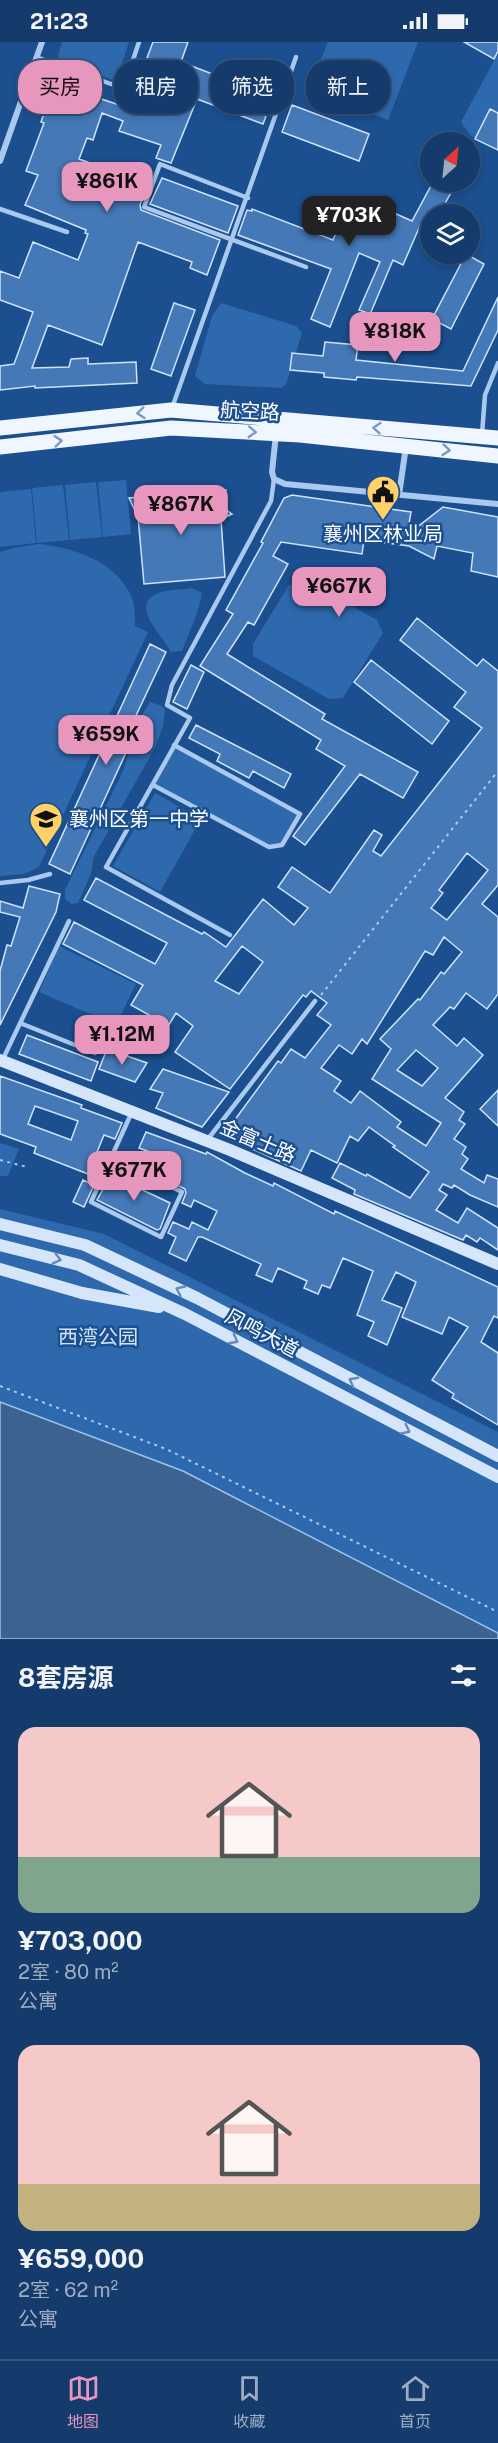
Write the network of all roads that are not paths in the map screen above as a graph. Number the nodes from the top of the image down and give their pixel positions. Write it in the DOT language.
graph roads {
  1 [pos="42,42"];
  2 [pos="139,42"];
  3 [pos="36,57"];
  4 [pos="296,57"];
  5 [pos="0,159"];
  6 [pos="248,198"];
  7 [pos="0,209"];
  8 [pos="67,232"];
  9 [pos="233,240"];
  10 [pos="306,267"];
  11 [pos="498,365"];
  12 [pos="171,410"];
  13 [pos="0,428"];
  14 [pos="276,433"];
  15 [pos="482,437"];
  16 [pos="498,438"];
  17 [pos="406,446"];
  18 [pos="0,447"];
  19 [pos="498,456"];
  20 [pos="274,479"];
  21 [pos="399,495"];
  22 [pos="498,504"];
  23 [pos="174,745"];
  24 [pos="153,785"];
  25 [pos="50,874"];
  26 [pos="0,883"];
  27 [pos="69,921"];
  28 [pos="230,935"];
  29 [pos="315,1002"];
  30 [pos="20,1023"];
  31 [pos="94,1053"];
  32 [pos="1,1060"];
  33 [pos="132,1112"];
  34 [pos="207,1141"];
  35 [pos="111,1158"];
  36 [pos="0,1224"];
  37 [pos="0,1245"];
  38 [pos="498,1264"];
  39 [pos="0,1269"];
  40 [pos="175,1309"];
  41 [pos="498,1456"];
  42 [pos="498,1477"];
  1 -- 3 [label="street"];
  2 -- 3 [label="lane"];
  3 -- 5 [label="street"];
  4 -- 6 [label="lane"];
  6 -- 9 [label="lane"];
  6 -- 9 [label="lane"];
  7 -- 8 [label="lane"];
  9 -- 10 [label="lane"];
  9 -- 12 [label="lane"];
  11 -- 15 [label="lane"];
  12 -- 13 [label="main road, 航空路, one-way"];
  15 -- 12 [label="main road, 航空路, one-way"];
  14 -- 17 [label="main road, 航空路"];
  18 -- 14 [label="main road, 航空路, one-way"];
  14 -- 20 [label="street"];
  15 -- 16 [label="main road, 航空路"];
  17 -- 19 [label="main road, 航空路, one-way"];
  17 -- 21 [label="street"];
  20 -- 21 [label="street"];
  20 -- 23 [label="lane"];
  21 -- 22 [label="street"];
  23 -- 24 [label="lane"];
  23 -- 24 [label="lane"];
  24 -- 28 [label="lane"];
  25 -- 26 [label="lane"];
  27 -- 30 [label="lane"];
  29 -- 34 [label="lane"];
  30 -- 31 [label="lane"];
  30 -- 32 [label="lane"];
  32 -- 33 [label="main road, 金富士路"];
  33 -- 34 [label="main road, 金富士路"];
  33 -- 35 [label="lane"];
  34 -- 38 [label="main road, 金富士路"];
  35 -- 35 [label="lane"];
  41 -- 36 [label="main road, 凤鸣大道, one-way"];
  37 -- 40 [label="main road, 凤鸣大道, one-way"];
  39 -- 40 [label="main road"];
  40 -- 42 [label="main road, 凤鸣大道, one-way"];
}
